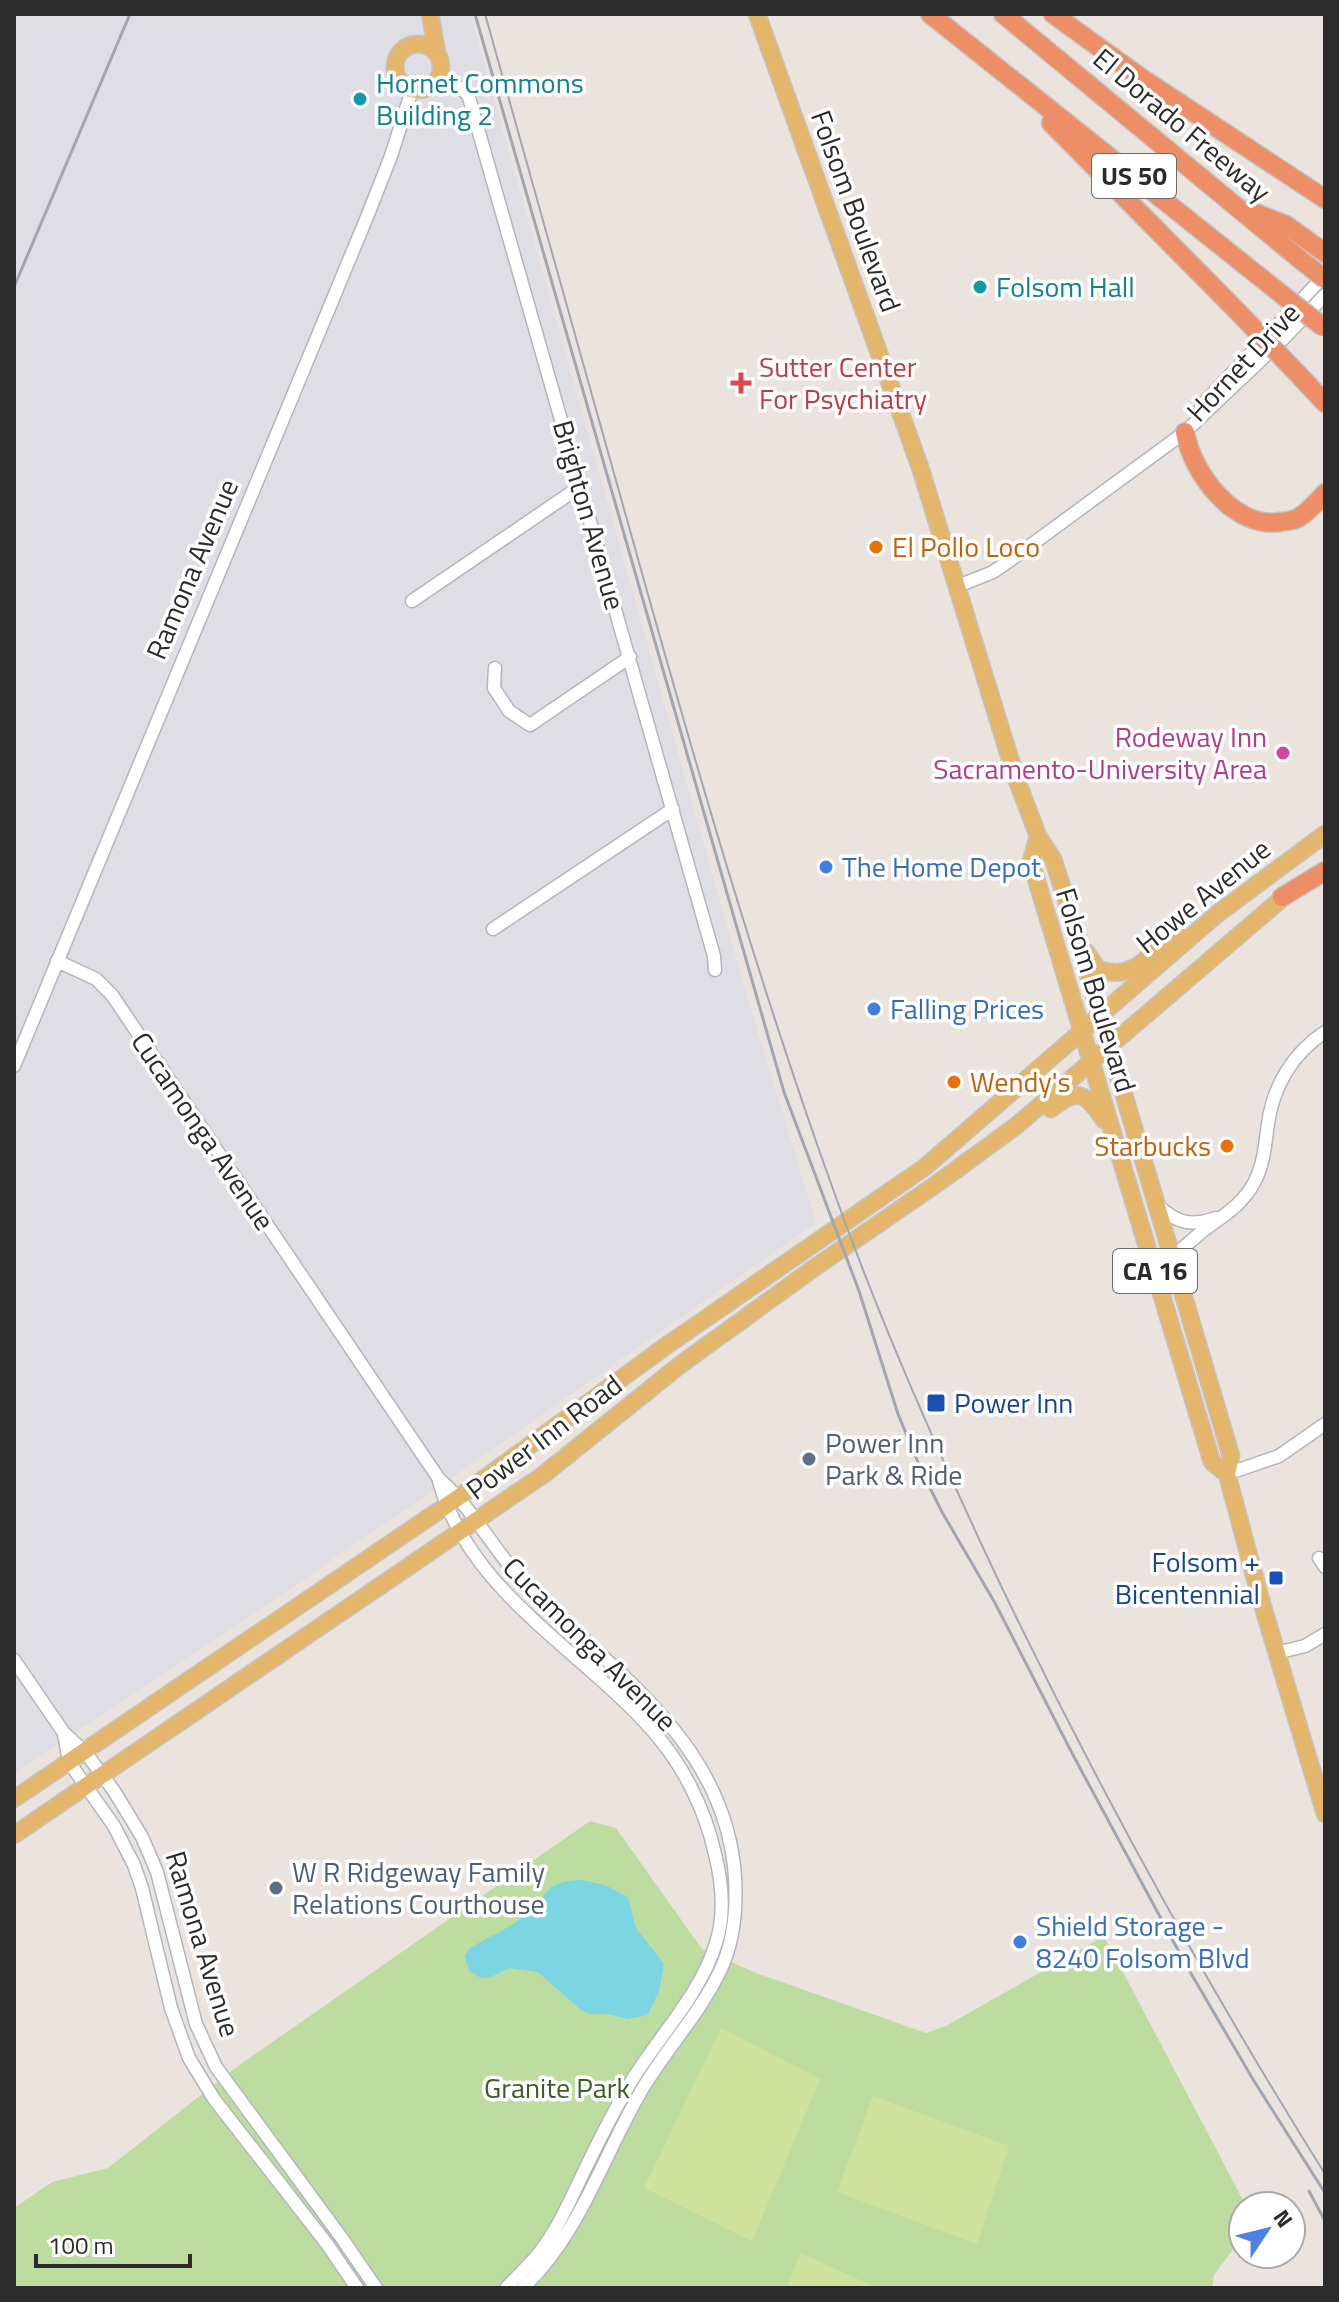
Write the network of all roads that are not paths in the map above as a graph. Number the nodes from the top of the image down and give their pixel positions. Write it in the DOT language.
graph roads {
  1 [pos="421,14"];
  2 [pos="430,14"];
  3 [pos="757,14"];
  4 [pos="930,14"];
  5 [pos="1003,14"];
  6 [pos="1053,14"];
  7 [pos="412,45"];
  8 [pos="437,53"];
  9 [pos="992,64"];
  10 [pos="441,75"];
  11 [pos="412,90"];
  12 [pos="1300,183"];
  13 [pos="1325,188"];
  14 [pos="1325,199"];
  15 [pos="1234,205"];
  16 [pos="1321,250"];
  17 [pos="1325,277"];
  18 [pos="1325,295"];
  19 [pos="1324,328"];
  20 [pos="1304,380"];
  21 [pos="1325,403"];
  22 [pos="1325,411"];
  23 [pos="1185,432"];
  24 [pos="1160,449"];
  25 [pos="581,486"];
  26 [pos="1325,493"];
  27 [pos="958,586"];
  28 [pos="412,601"];
  29 [pos="630,657"];
  30 [pos="495,668"];
  31 [pos="673,809"];
  32 [pos="1325,834"];
  33 [pos="1038,836"];
  34 [pos="1325,868"];
  35 [pos="1282,897"];
  36 [pos="493,929"];
  37 [pos="1077,938"];
  38 [pos="1189,939"];
  39 [pos="57,961"];
  40 [pos="715,970"];
  41 [pos="1101,1016"];
  42 [pos="1325,1032"];
  43 [pos="1081,1033"];
  44 [pos="1109,1045"];
  45 [pos="1091,1062"];
  46 [pos="14,1066"];
  47 [pos="1016,1126"];
  48 [pos="1112,1132"];
  49 [pos="1156,1203"];
  50 [pos="1227,1214"];
  51 [pos="1171,1258"];
  52 [pos="1325,1424"];
  53 [pos="1227,1474"];
  54 [pos="453,1501"];
  55 [pos="476,1521"];
  56 [pos="462,1531"];
  57 [pos="1325,1634"];
  58 [pos="1276,1653"];
  59 [pos="14,1660"];
  60 [pos="64,1733"];
  61 [pos="85,1752"];
  62 [pos="69,1762"];
  63 [pos="103,1776"];
  64 [pos="87,1787"];
  65 [pos="14,1799"];
  66 [pos="1325,1814"];
  67 [pos="14,1835"];
  68 [pos="357,2288"];
  69 [pos="376,2288"];
  70 [pos="506,2288"];
  71 [pos="523,2288"];
  1 -- 7 [label="main road"];
  2 -- 8 [label="main road"];
  3 -- 27 [label="main road, Folsom Boulevard"];
  4 -- 9 [label="highway, US 50"];
  5 -- 15 [label="highway, El Dorado Freeway / US 50"];
  6 -- 12 [label="highway"];
  7 -- 8 [label="main road"];
  7 -- 11 [label="main road"];
  8 -- 10 [label="main road"];
  9 -- 19 [label="highway, US 50, bridge"];
  9 -- 20 [label="highway, bridge"];
  10 -- 11 [label="main road"];
  10 -- 25 [label="street, Brighton Avenue"];
  11 -- 39 [label="street, Ramona Avenue"];
  12 -- 13 [label="highway"];
  12 -- 14 [label="highway"];
  15 -- 16 [label="highway"];
  15 -- 17 [label="highway, El Dorado Freeway / US 50, bridge"];
  17 -- 24 [label="street, Hornet Drive"];
  18 -- 23 [label="street, Hornet Drive"];
  20 -- 21 [label="highway"];
  20 -- 22 [label="highway"];
  23 -- 24 [label="street, Hornet Drive"];
  23 -- 26 [label="highway"];
  24 -- 27 [label="street, Hornet Drive"];
  25 -- 28 [label="street"];
  25 -- 29 [label="street, Brighton Avenue"];
  27 -- 33 [label="main road, Folsom Boulevard"];
  29 -- 30 [label="street"];
  29 -- 31 [label="street, Brighton Avenue"];
  31 -- 36 [label="street"];
  31 -- 40 [label="street, Brighton Avenue"];
  32 -- 38 [label="main road, Howe Avenue"];
  33 -- 37 [label="main road, Folsom Boulevard"];
  33 -- 43 [label="main road, Folsom Boulevard"];
  34 -- 35 [label="highway"];
  35 -- 44 [label="main road, Howe Avenue"];
  37 -- 38 [label="main road"];
  37 -- 41 [label="main road, Folsom Boulevard"];
  38 -- 41 [label="main road, Howe Avenue"];
  39 -- 46 [label="street, Ramona Avenue"];
  39 -- 54 [label="street, Cucamonga Avenue"];
  41 -- 43 [label="main road, Howe Avenue"];
  41 -- 44 [label="main road, Folsom Boulevard"];
  42 -- 50 [label="street"];
  43 -- 45 [label="main road, Folsom Boulevard / CA 16"];
  43 -- 54 [label="main road, Power Inn Road"];
  44 -- 45 [label="main road, Howe Avenue"];
  44 -- 49 [label="main road, Folsom Boulevard / CA 16"];
  45 -- 47 [label="main road, Power Inn Road"];
  45 -- 48 [label="main road, Folsom Boulevard / CA 16"];
  47 -- 48 [label="main road"];
  47 -- 55 [label="main road, Power Inn Road"];
  48 -- 53 [label="main road, Folsom Boulevard / CA 16"];
  49 -- 50 [label="street"];
  49 -- 51 [label="main road, Folsom Boulevard / CA 16"];
  50 -- 51 [label="street"];
  51 -- 53 [label="main road, Folsom Boulevard / CA 16"];
  52 -- 53 [label="street"];
  53 -- 58 [label="main road, Folsom Boulevard / CA 16"];
  54 -- 55 [label="street, Cucamonga Avenue"];
  54 -- 56 [label="street, Cucamonga Avenue"];
  54 -- 61 [label="main road, Power Inn Road"];
  55 -- 56 [label="main road, Power Inn Road"];
  55 -- 71 [label="street, Cucamonga Avenue"];
  56 -- 63 [label="main road, Power Inn Road"];
  56 -- 70 [label="street, Cucamonga Avenue"];
  57 -- 58 [label="street"];
  58 -- 66 [label="main road, Folsom Boulevard / CA 16"];
  59 -- 60 [label="street, Ramona Avenue"];
  60 -- 61 [label="street, Ramona Avenue"];
  60 -- 62 [label="street, Ramona Avenue"];
  61 -- 62 [label="main road, Power Inn Road"];
  61 -- 63 [label="street, Ramona Avenue"];
  62 -- 64 [label="street, Ramona Avenue"];
  62 -- 65 [label="main road, Power Inn Road"];
  63 -- 64 [label="main road, Power Inn Road"];
  63 -- 69 [label="street, Ramona Avenue"];
  64 -- 67 [label="main road, Power Inn Road"];
  64 -- 68 [label="street, Ramona Avenue"];
}
